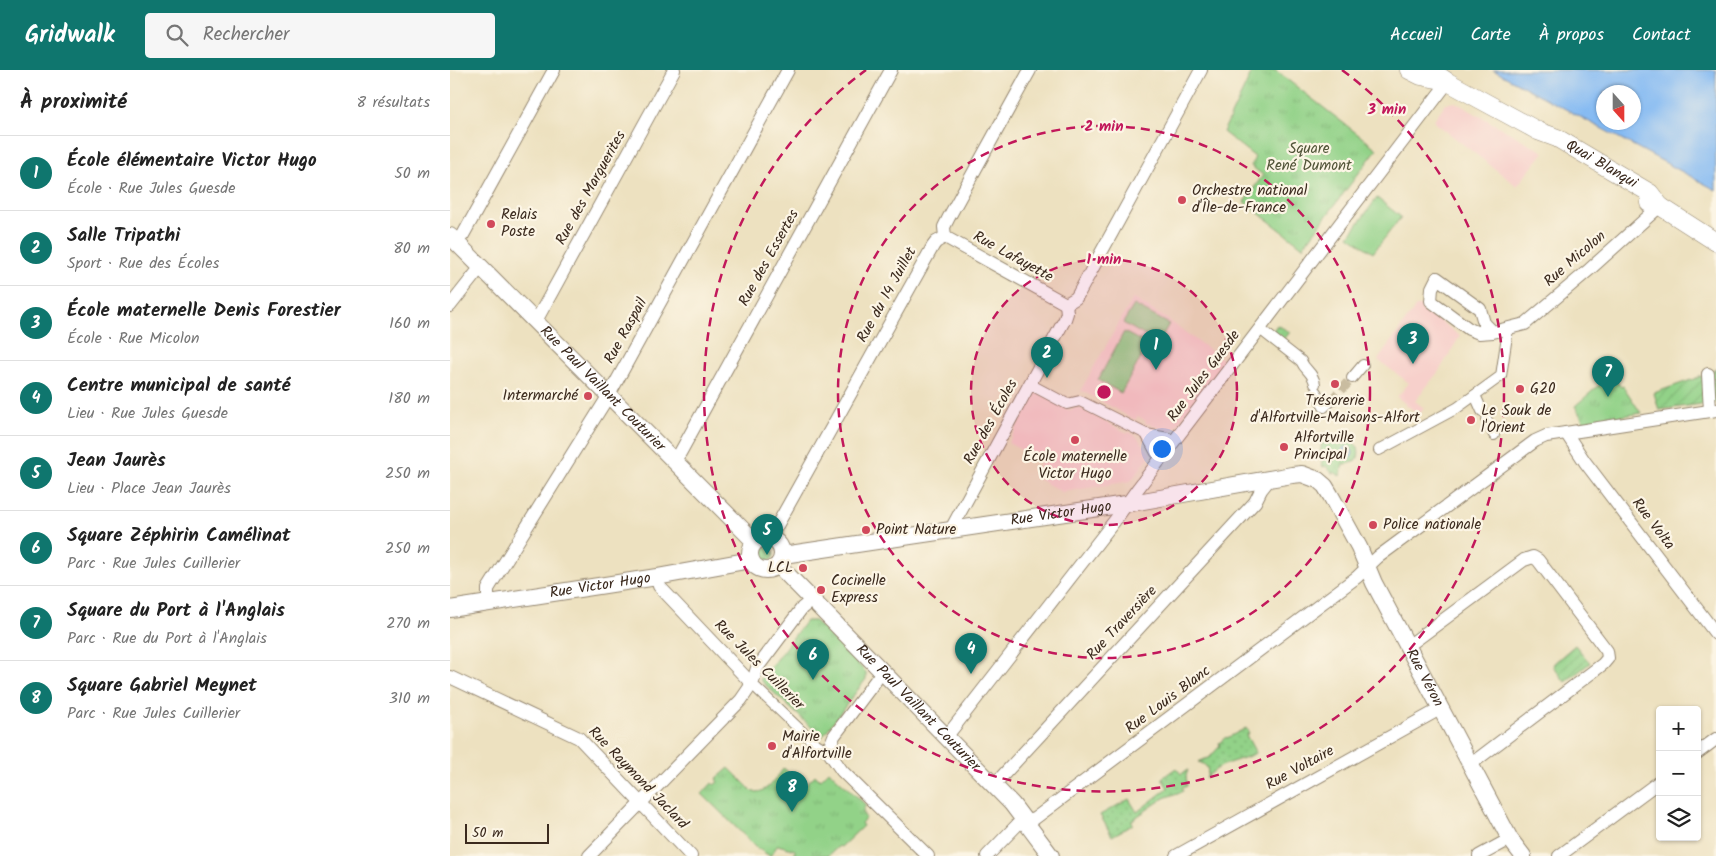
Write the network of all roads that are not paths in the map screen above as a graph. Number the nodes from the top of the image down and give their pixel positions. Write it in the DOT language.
graph roads {
  1 [pos="554,70"];
  2 [pos="674,70"];
  3 [pos="788,70"];
  4 [pos="892,70"];
  5 [pos="1030,70"];
  6 [pos="1201,70"];
  7 [pos="1409,70"];
  8 [pos="1430,70"];
  9 [pos="1448,82"];
  10 [pos="1660,206"];
  11 [pos="1691,225"];
  12 [pos="1716,234"];
  13 [pos="945,237"];
  14 [pos="453,239"];
  15 [pos="1716,242"];
  16 [pos="480,268"];
  17 [pos="1066,304"];
  18 [pos="450,306"];
  19 [pos="536,321"];
  20 [pos="1260,329"];
  21 [pos="1508,329"];
  22 [pos="1494,332"];
  23 [pos="1363,365"];
  24 [pos="1708,374"];
  25 [pos="1352,378"];
  26 [pos="1035,387"];
  27 [pos="609,395"];
  28 [pos="1475,395"];
  29 [pos="1331,401"];
  30 [pos="1713,411"];
  31 [pos="1146,434"];
  32 [pos="1566,434"];
  33 [pos="1494,435"];
  34 [pos="1168,438"];
  35 [pos="1379,450"];
  36 [pos="1156,454"];
  37 [pos="674,460"];
  38 [pos="1268,480"];
  39 [pos="1331,496"];
  40 [pos="1126,504"];
  41 [pos="951,529"];
  42 [pos="762,540"];
  43 [pos="751,560"];
  44 [pos="780,560"];
  45 [pos="1368,567"];
  46 [pos="657,577"];
  47 [pos="812,600"];
  48 [pos="488,603"];
  49 [pos="450,609"];
  50 [pos="1716,634"];
  51 [pos="1408,646"];
  52 [pos="882,672"];
  53 [pos="450,677"];
  54 [pos="752,684"];
  55 [pos="1440,709"];
  56 [pos="947,736"];
  57 [pos="1716,739"];
  58 [pos="828,751"];
  59 [pos="1700,751"];
  60 [pos="1471,764"];
  61 [pos="1656,784"];
  62 [pos="994,785"];
  63 [pos="640,803"];
  64 [pos="1026,822"];
  65 [pos="1510,839"];
  66 [pos="589,856"];
  67 [pos="690,856"];
  68 [pos="928,856"];
  69 [pos="987,856"];
  70 [pos="1051,856"];
  71 [pos="1176,856"];
  72 [pos="1479,856"];
  73 [pos="1523,856"];
  74 [pos="1559,856"];
  1 -- 14 [label="street"];
  2 -- 19 [label="street, Rue des Marguerites"];
  3 -- 27 [label="street, Rue Raspail"];
  4 -- 37 [label="street, Rue des Essertes"];
  5 -- 13 [label="street, Rue du 14 Juillet"];
  6 -- 17 [label="street, Rue des Écoles"];
  7 -- 9 [label="main road, Quai Blanqui"];
  8 -- 9 [label="main road, Quai Blanqui"];
  9 -- 10 [label="main road, Quai Blanqui"];
  9 -- 20 [label="street, Rue Jules Guesde"];
  10 -- 11 [label="main road, Quai Blanqui"];
  10 -- 21 [label="street, Rue Micolon"];
  11 -- 12 [label="main road, Quai Blanqui"];
  11 -- 15 [label="main road, Quai Blanqui"];
  13 -- 17 [label="street, Rue Lafayette"];
  13 -- 42 [label="street, Rue du 14 Juillet"];
  14 -- 16 [label="street, Rue Paul Vaillant Couturier"];
  16 -- 18 [label="street"];
  16 -- 19 [label="street, Rue Paul Vaillant Couturier"];
  17 -- 41 [label="street, Rue des Écoles"];
  19 -- 27 [label="street, Rue Paul Vaillant Couturier"];
  20 -- 29 [label="street"];
  20 -- 40 [label="street, Rue Jules Guesde"];
  21 -- 22 [label="street, Rue Micolon"];
  21 -- 28 [label="street"];
  22 -- 22 [label="street, Rue Micolon"];
  23 -- 25 [label="street"];
  24 -- 30 [label="street"];
  26 -- 31 [label="street"];
  27 -- 37 [label="street, Rue Paul Vaillant Couturier"];
  27 -- 48 [label="street, Rue Raspail"];
  28 -- 33 [label="street"];
  28 -- 35 [label="street"];
  30 -- 32 [label="street, Rue Louis Blanc"];
  31 -- 34 [label="street"];
  31 -- 36 [label="street"];
  32 -- 45 [label="street, Rue Louis Blanc"];
  32 -- 50 [label="street, Rue Volta"];
  37 -- 42 [label="street, Rue Paul Vaillant Couturier"];
  38 -- 39 [label="street, Rue Victor Hugo"];
  38 -- 40 [label="street, Rue Victor Hugo"];
  38 -- 62 [label="street, Rue Traversière"];
  39 -- 45 [label="street, Rue Véron"];
  40 -- 41 [label="street, Rue Victor Hugo"];
  40 -- 56 [label="street, Rue Jules Guesde"];
  41 -- 44 [label="street, Rue Victor Hugo"];
  42 -- 43 [label="street"];
  42 -- 44 [label="street"];
  43 -- 44 [label="street"];
  43 -- 46 [label="street, Rue Victor Hugo"];
  44 -- 47 [label="street, Rue Paul Vaillant Couturier"];
  45 -- 51 [label="street, Rue Véron"];
  45 -- 64 [label="street, Rue Louis Blanc"];
  46 -- 48 [label="street, Rue Victor Hugo"];
  46 -- 54 [label="street, Rue Jules Cuillerier"];
  47 -- 52 [label="street, Rue Paul Vaillant Couturier"];
  47 -- 54 [label="street"];
  48 -- 49 [label="street, Rue Victor Hugo"];
  51 -- 55 [label="street, Rue Véron"];
  51 -- 60 [label="street"];
  52 -- 56 [label="street, Rue Paul Vaillant Couturier"];
  52 -- 58 [label="street"];
  53 -- 63 [label="street, Rue Raymond Jaclard"];
  54 -- 58 [label="street, Rue Jules Cuillerier"];
  54 -- 63 [label="street"];
  55 -- 60 [label="street, Rue Véron"];
  55 -- 71 [label="street, Rue Voltaire"];
  56 -- 62 [label="street, Rue Paul Vaillant Couturier"];
  57 -- 59 [label="street"];
  58 -- 68 [label="street, Rue Jules Cuillerier"];
  60 -- 65 [label="street, Rue Véron"];
  61 -- 74 [label="street"];
  62 -- 64 [label="street, Rue Paul Vaillant Couturier"];
  63 -- 66 [label="street"];
  63 -- 67 [label="street, Rue Raymond Jaclard"];
  64 -- 69 [label="street, Rue Louis Blanc"];
  64 -- 70 [label="street, Rue Paul Vaillant Couturier"];
  65 -- 72 [label="street"];
  65 -- 73 [label="street, Rue Véron"];
}
